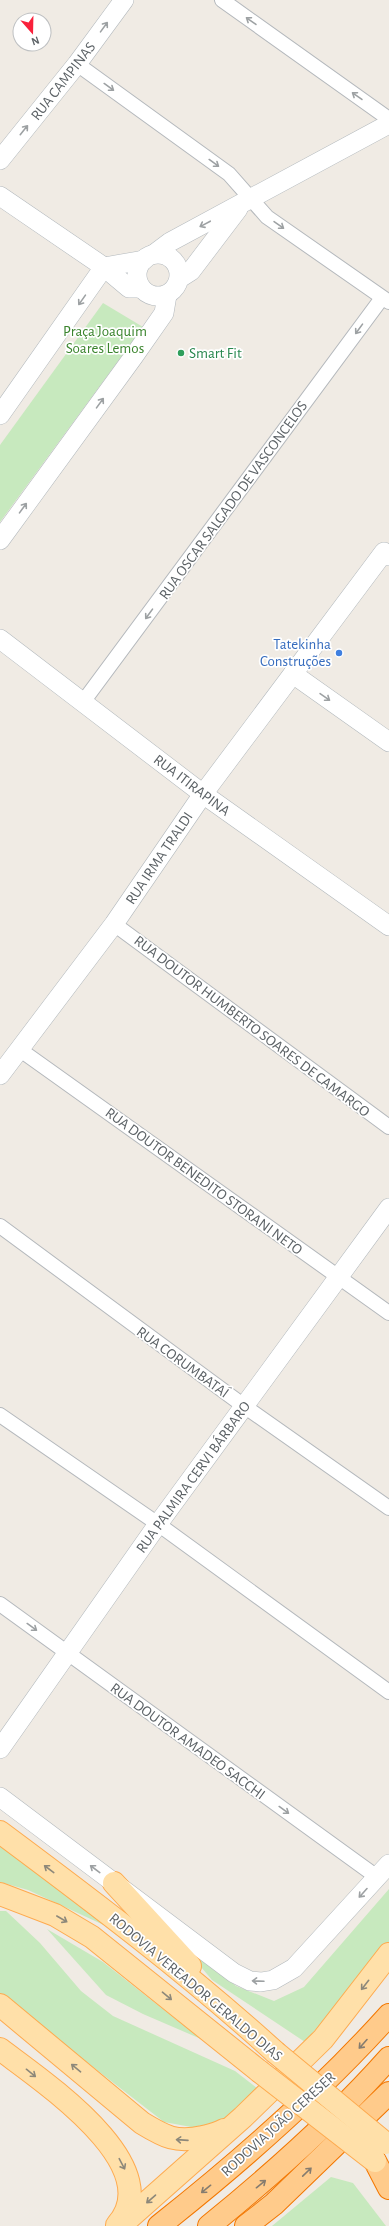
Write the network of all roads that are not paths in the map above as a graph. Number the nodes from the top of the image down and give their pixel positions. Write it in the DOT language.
graph roads {
  1 [pos="124,0"];
  2 [pos="222,0"];
  3 [pos="77,64"];
  4 [pos="389,119"];
  5 [pos="389,124"];
  6 [pos="0,160"];
  7 [pos="0,196"];
  8 [pos="245,202"];
  9 [pos="149,257"];
  10 [pos="104,267"];
  11 [pos="180,278"];
  12 [pos="141,288"];
  13 [pos="167,295"];
  14 [pos="385,300"];
  15 [pos="0,415"];
  16 [pos="0,540"];
  17 [pos="387,551"];
  18 [pos="0,639"];
  19 [pos="293,674"];
  20 [pos="84,702"];
  21 [pos="389,742"];
  22 [pos="203,794"];
  23 [pos="114,924"];
  24 [pos="389,926"];
  25 [pos="19,1049"];
  26 [pos="0,1075"];
  27 [pos="389,1128"];
  28 [pos="389,1208"];
  29 [pos="0,1226"];
  30 [pos="339,1278"];
  31 [pos="389,1313"];
  32 [pos="244,1406"];
  33 [pos="0,1415"];
  34 [pos="389,1508"];
  35 [pos="158,1524"];
  36 [pos="0,1604"];
  37 [pos="67,1652"];
  38 [pos="389,1692"];
  39 [pos="0,1749"];
  40 [pos="0,1797"];
  41 [pos="0,1832"];
  42 [pos="383,1871"];
  43 [pos="114,1883"];
  44 [pos="0,1894"];
  45 [pos="389,1954"];
  46 [pos="0,2005"];
  47 [pos="232,2013"];
  48 [pos="389,2015"];
  49 [pos="0,2049"];
  50 [pos="389,2058"];
  51 [pos="389,2093"];
  52 [pos="243,2117"];
  53 [pos="384,2155"];
  54 [pos="389,2188"];
  55 [pos="274,2204"];
  56 [pos="116,2226"];
  57 [pos="120,2226"];
  58 [pos="159,2226"];
  59 [pos="209,2226"];
  60 [pos="246,2226"];
  61 [pos="254,2226"];
  3 -- 1 [label="street, RUA CAMPINAS, one-way"];
  4 -- 2 [label="street, one-way"];
  6 -- 3 [label="street, RUA CAMPINAS, one-way"];
  3 -- 8 [label="street, one-way"];
  5 -- 8 [label="street"];
  7 -- 10 [label="street"];
  8 -- 9 [label="street, one-way"];
  8 -- 11 [label="street"];
  8 -- 14 [label="street, one-way"];
  9 -- 10 [label="street"];
  9 -- 11 [label="street"];
  9 -- 12 [label="street"];
  10 -- 12 [label="street"];
  10 -- 15 [label="street, one-way"];
  11 -- 13 [label="street"];
  12 -- 13 [label="street"];
  16 -- 13 [label="street, one-way"];
  14 -- 20 [label="street, RUA OSCAR SALGADO DE VASCONCELOS, one-way"];
  17 -- 19 [label="street, RUA IRMA TRALDI"];
  18 -- 20 [label="street, RUA ITIRAPINA"];
  19 -- 21 [label="street, one-way"];
  19 -- 22 [label="street, RUA IRMA TRALDI"];
  20 -- 22 [label="street, RUA ITIRAPINA"];
  22 -- 23 [label="street, RUA IRMA TRALDI"];
  22 -- 24 [label="street, RUA ITIRAPINA"];
  23 -- 25 [label="street, RUA IRMA TRALDI"];
  23 -- 27 [label="street, RUA DOUTOR HUMBERTO SOARES DE CAMARGO"];
  25 -- 26 [label="street, RUA IRMA TRALDI"];
  25 -- 30 [label="street, RUA DOUTOR BENEDITO STORANI NETO"];
  28 -- 30 [label="street, RUA PALMIRA CERVI BÁRBARO"];
  29 -- 32 [label="street, RUA CORUMBATAÍ"];
  30 -- 31 [label="street, RUA DOUTOR BENEDITO STORANI NETO"];
  30 -- 32 [label="street, RUA PALMIRA CERVI BÁRBARO"];
  32 -- 34 [label="street, RUA CORUMBATAÍ"];
  32 -- 35 [label="street, RUA PALMIRA CERVI BÁRBARO"];
  33 -- 35 [label="street"];
  35 -- 37 [label="street, RUA PALMIRA CERVI BÁRBARO"];
  35 -- 38 [label="street"];
  36 -- 37 [label="street, RUA DOUTOR AMADEO SACCHI, one-way"];
  37 -- 39 [label="street, RUA PALMIRA CERVI BÁRBARO"];
  37 -- 42 [label="street, RUA DOUTOR AMADEO SACCHI, one-way"];
  43 -- 40 [label="street, one-way"];
  47 -- 41 [label="main road, RODOVIA VEREADOR GERALDO DIAS, one-way"];
  42 -- 43 [label="street, one-way"];
  43 -- 47 [label="main road"];
  44 -- 53 [label="main road, RODOVIA VEREADOR GERALDO DIAS, one-way, bridge"];
  45 -- 52 [label="main road, one-way"];
  52 -- 46 [label="main road, one-way"];
  47 -- 53 [label="main road, RODOVIA VEREADOR GERALDO DIAS, bridge"];
  48 -- 58 [label="highway, RODOVIA JOÃO CERESER, one-way"];
  49 -- 56 [label="main road, one-way"];
  59 -- 50 [label="highway, RODOVIA JOÃO CERESER, one-way"];
  55 -- 51 [label="highway, one-way"];
  52 -- 57 [label="main road, one-way"];
  53 -- 54 [label="highway"];
  55 -- 60 [label="highway"];
  55 -- 61 [label="highway"];
}
